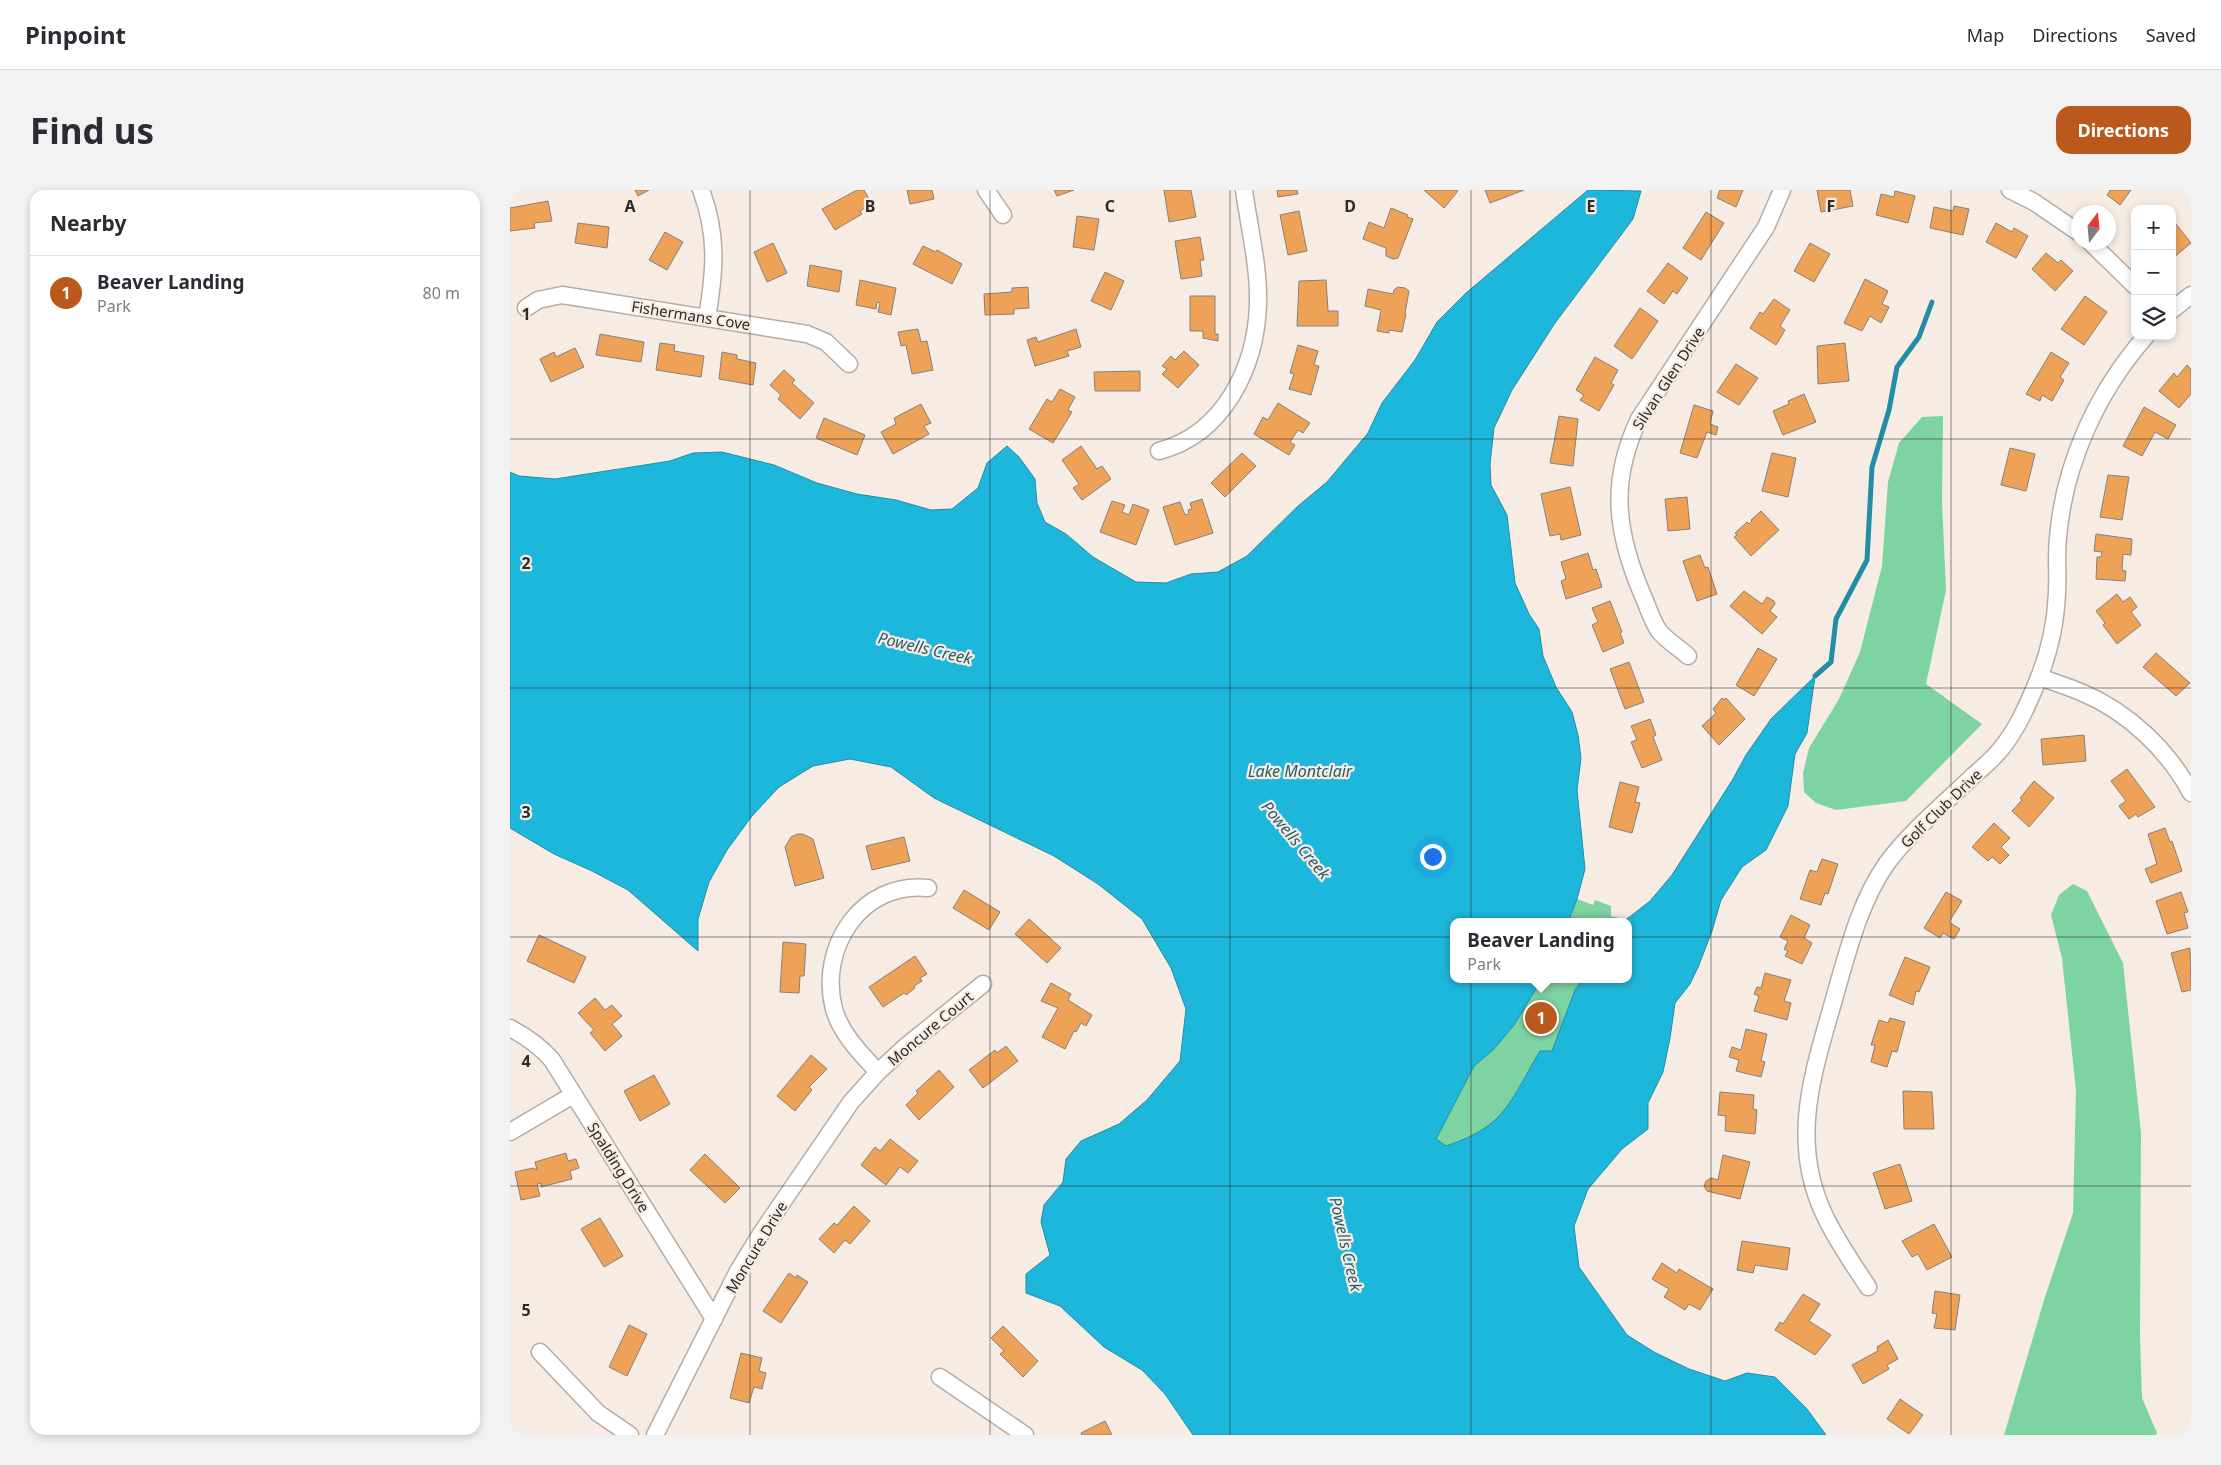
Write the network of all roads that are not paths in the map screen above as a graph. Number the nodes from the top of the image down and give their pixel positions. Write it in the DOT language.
graph roads {
  1 [pos="701,190"];
  2 [pos="986,190"];
  3 [pos="1244,190"];
  4 [pos="1782,190"];
  5 [pos="2010,190"];
  6 [pos="1002,215"];
  7 [pos="2071,227"];
  8 [pos="2098,250"];
  9 [pos="2131,282"];
  10 [pos="2191,295"];
  11 [pos="2176,307"];
  12 [pos="526,308"];
  13 [pos="707,317"];
  14 [pos="2143,340"];
  15 [pos="849,364"];
  16 [pos="1159,451"];
  17 [pos="1688,656"];
  18 [pos="2040,677"];
  19 [pos="2191,793"];
  20 [pos="928,888"];
  21 [pos="983,984"];
  22 [pos="510,1028"];
  23 [pos="878,1072"];
  24 [pos="574,1095"];
  25 [pos="510,1132"];
  26 [pos="1868,1287"];
  27 [pos="714,1319"];
  28 [pos="540,1352"];
  29 [pos="940,1377"];
  30 [pos="630,1435"];
  31 [pos="655,1435"];
  32 [pos="1026,1435"];
  1 -- 13 [label="street"];
  2 -- 6 [label="street"];
  3 -- 16 [label="street"];
  4 -- 17 [label="street, Silvan Glen Drive"];
  5 -- 7 [label="street"];
  8 -- 9 [label="street"];
  10 -- 11 [label="street"];
  12 -- 13 [label="street, Fishermans Cove"];
  13 -- 15 [label="street, Fishermans Cove"];
  14 -- 18 [label="street, Golf Club Drive"];
  18 -- 19 [label="street"];
  18 -- 26 [label="street, Golf Club Drive"];
  20 -- 23 [label="street"];
  21 -- 23 [label="street, Moncure Court"];
  22 -- 24 [label="street, Spalding Drive"];
  23 -- 27 [label="street, Moncure Drive"];
  24 -- 25 [label="street"];
  24 -- 27 [label="street, Spalding Drive"];
  27 -- 31 [label="street, Moncure Drive"];
  28 -- 30 [label="street"];
  29 -- 32 [label="street"];
}
